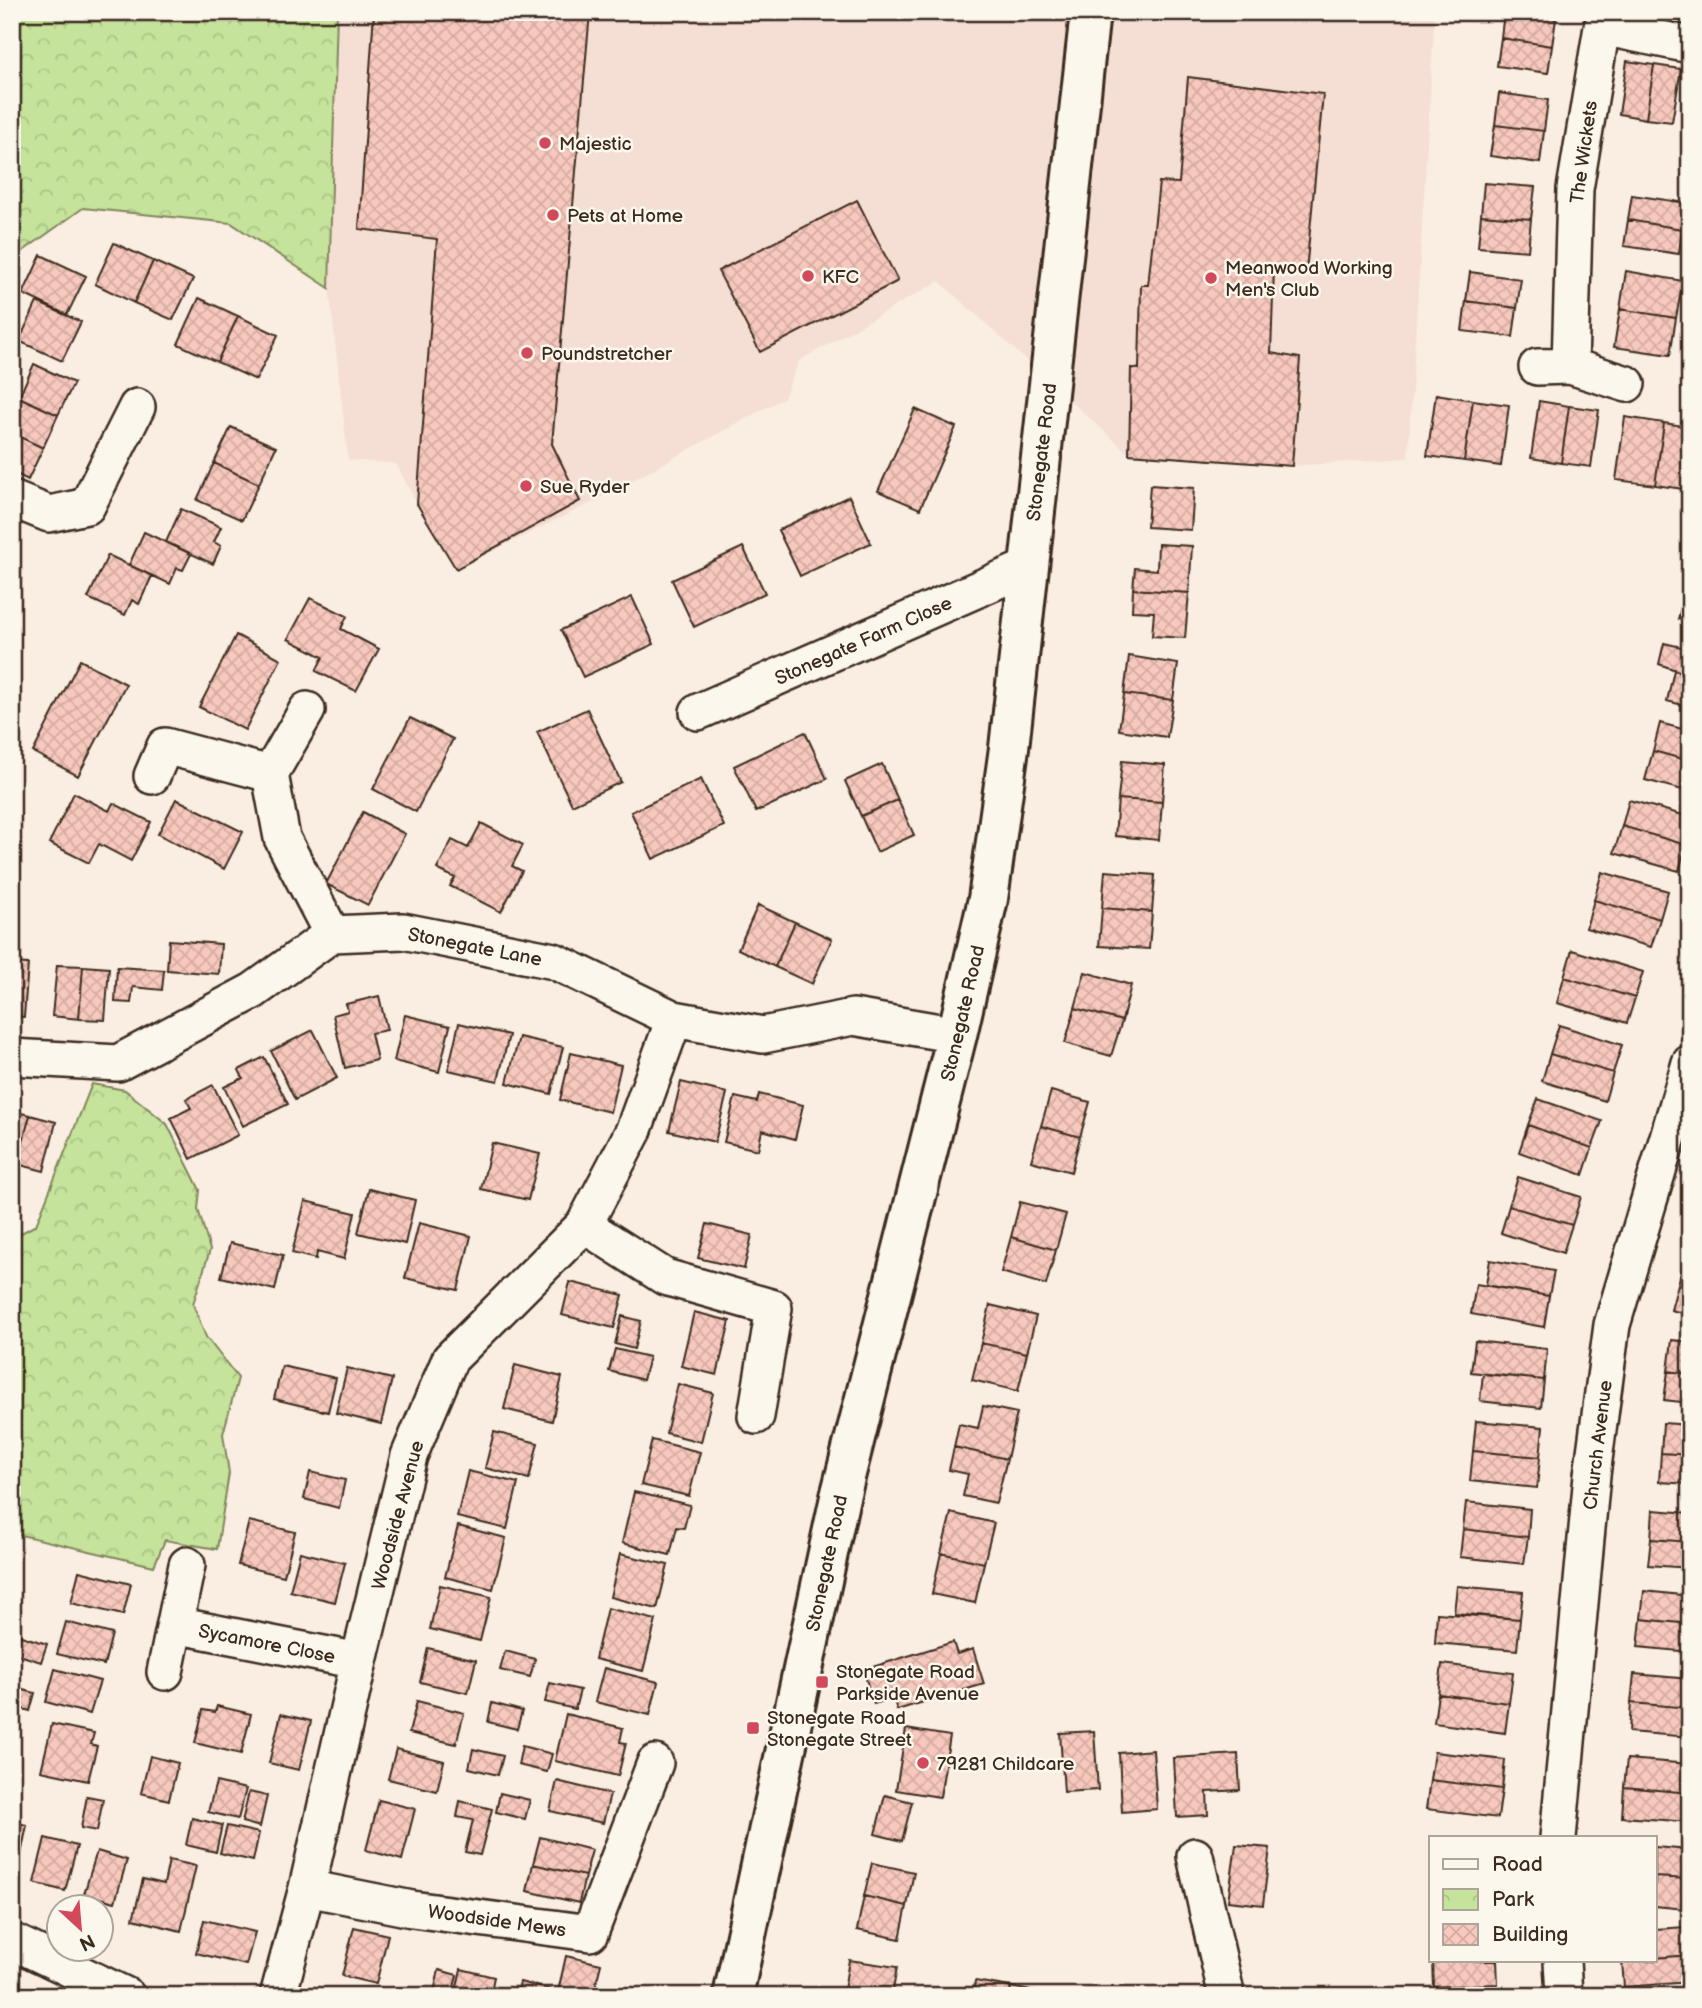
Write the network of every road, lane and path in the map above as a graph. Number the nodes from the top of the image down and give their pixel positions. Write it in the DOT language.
graph roads {
  1 [pos="1090,12"];
  2 [pos="1690,45"];
  3 [pos="1628,384"];
  4 [pos="137,407"];
  5 [pos="12,499"];
  6 [pos="1028,567"];
  7 [pos="306,710"];
  8 [pos="698,712"];
  9 [pos="270,774"];
  10 [pos="152,776"];
  11 [pos="332,934"];
  12 [pos="674,1019"];
  13 [pos="957,1035"];
  14 [pos="12,1057"];
  15 [pos="1690,1063"];
  16 [pos="584,1224"];
  17 [pos="756,1416"];
  18 [pos="187,1565"];
  19 [pos="175,1625"];
  20 [pos="359,1661"];
  21 [pos="165,1672"];
  22 [pos="655,1763"];
  23 [pos="1558,1836"];
  24 [pos="1195,1856"];
  25 [pos="307,1888"];
  26 [pos="12,1941"];
  27 [pos="1562,1962"];
  28 [pos="127,1996"];
  29 [pos="278,1996"];
  30 [pos="733,1996"];
  31 [pos="1224,1996"];
  32 [pos="1564,1996"];
  1 -- 6 [label="main road, Stonegate Road"];
  2 -- 3 [label="street, The Wickets"];
  4 -- 5 [label="street"];
  6 -- 8 [label="street, Stonegate Farm Close"];
  6 -- 13 [label="main road, Stonegate Road"];
  7 -- 9 [label="street"];
  9 -- 10 [label="street"];
  9 -- 11 [label="street"];
  11 -- 12 [label="street, Stonegate Lane"];
  11 -- 14 [label="street"];
  12 -- 13 [label="street, Stonegate Lane"];
  12 -- 16 [label="street, Woodside Avenue"];
  13 -- 30 [label="main road, Stonegate Road"];
  15 -- 23 [label="street, Church Avenue"];
  16 -- 17 [label="street"];
  16 -- 20 [label="street, Woodside Avenue"];
  18 -- 19 [label="street, Sycamore Close"];
  19 -- 20 [label="street, Sycamore Close"];
  19 -- 21 [label="street, Sycamore Close"];
  20 -- 25 [label="street, Woodside Avenue"];
  22 -- 25 [label="street, Woodside Mews"];
  24 -- 31 [label="street"];
  25 -- 29 [label="street, Woodside Avenue"];
  26 -- 28 [label="street"];
  27 -- 32 [label="street"];
}
